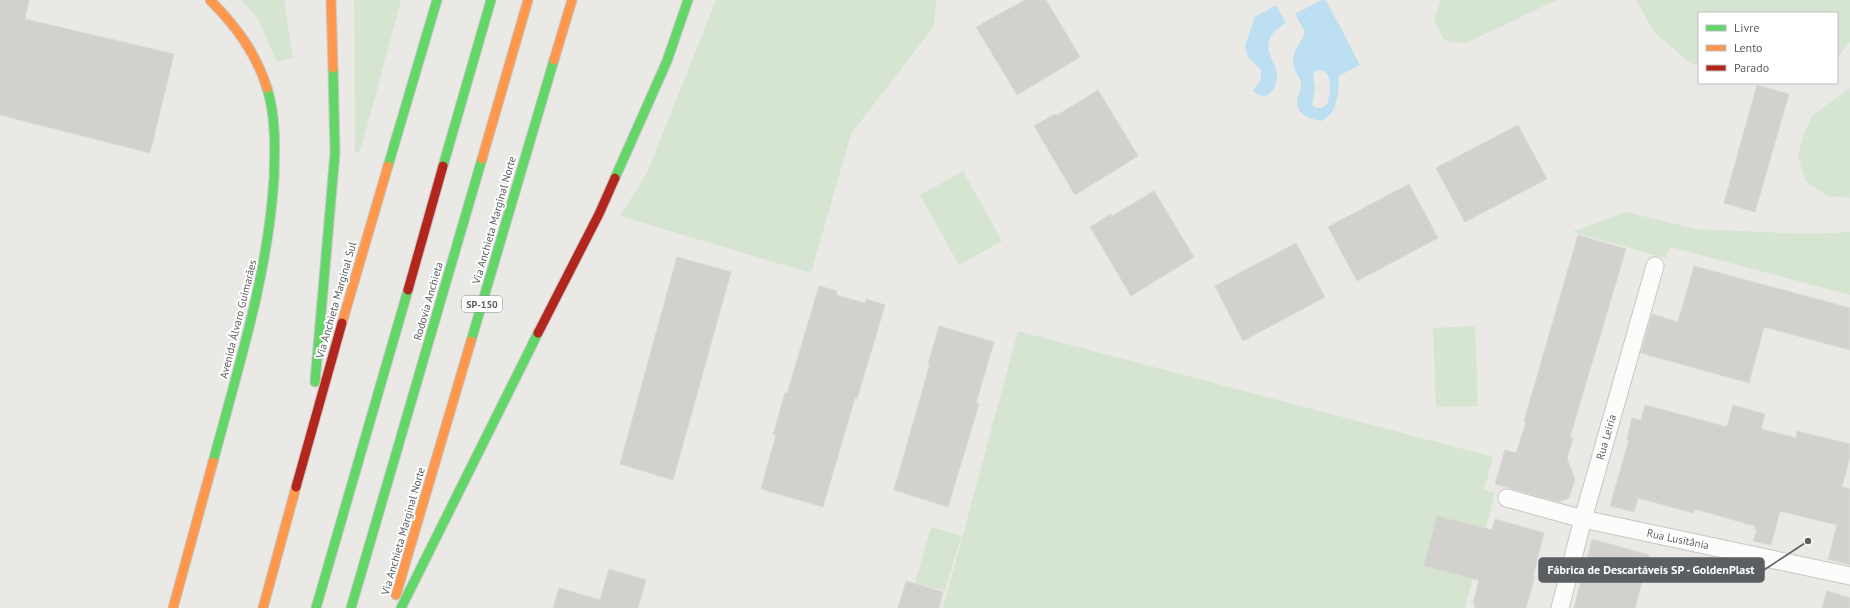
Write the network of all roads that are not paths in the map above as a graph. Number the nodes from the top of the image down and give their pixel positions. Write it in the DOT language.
graph roads {
  1 [pos="210,0"];
  2 [pos="331,0"];
  3 [pos="437,0"];
  4 [pos="491,0"];
  5 [pos="528,0"];
  6 [pos="572,0"];
  7 [pos="688,0"];
  8 [pos="1654,266"];
  9 [pos="311,430"];
  10 [pos="1507,498"];
  11 [pos="1583,519"];
  12 [pos="1850,576"];
  13 [pos="173,608"];
  14 [pos="262,608"];
  15 [pos="316,608"];
  16 [pos="351,608"];
  17 [pos="392,608"];
  18 [pos="401,608"];
  19 [pos="1560,608"];
  1 -- 13 [label="main road, Avenida Álvaro Guimarães"];
  2 -- 9 [label="main road"];
  3 -- 9 [label="main road, Via Anchieta Marginal Sul"];
  4 -- 15 [label="main road, Rodovia Anchieta"];
  5 -- 16 [label="main road, Rodovia Anchieta"];
  6 -- 17 [label="main road, Via Anchieta Marginal Norte / SP-150"];
  7 -- 18 [label="main road"];
  8 -- 11 [label="street, Rua Leiria"];
  9 -- 14 [label="main road, Via Anchieta Marginal Sul"];
  10 -- 11 [label="street, Rua Lusitânia"];
  11 -- 12 [label="street, Rua Lusitânia"];
  11 -- 19 [label="street, Rua Leiria"];
}
